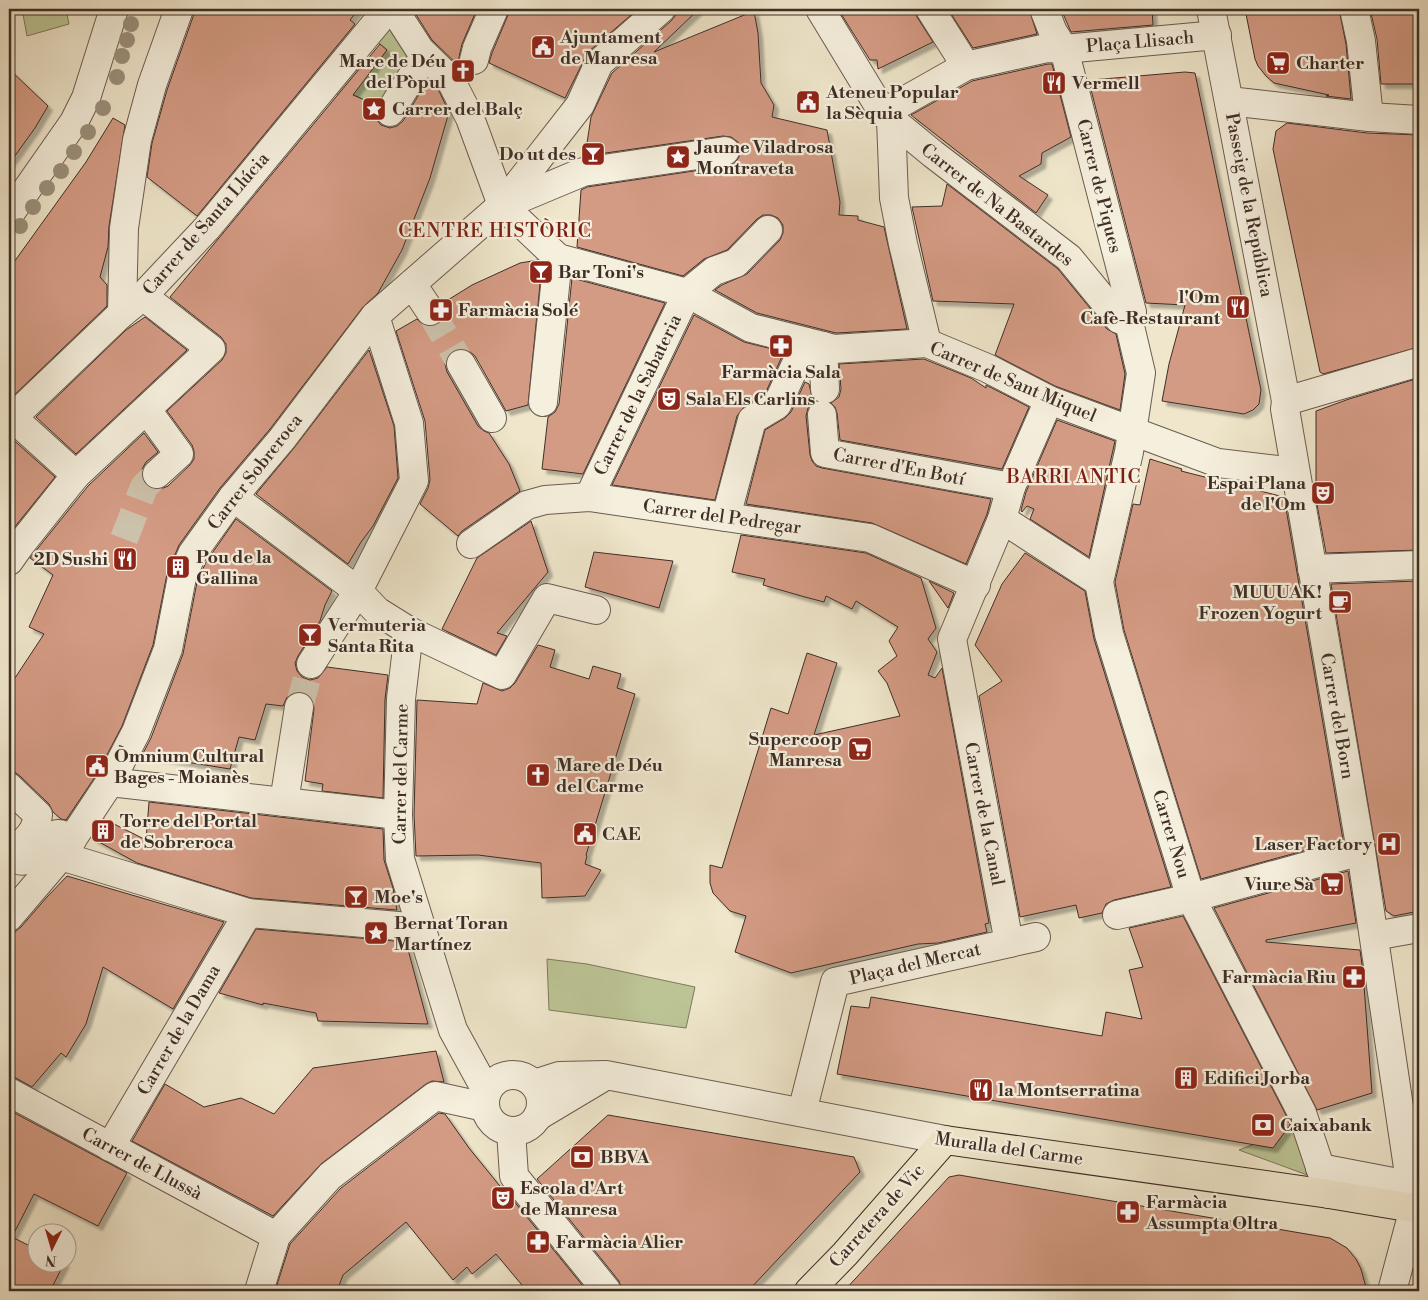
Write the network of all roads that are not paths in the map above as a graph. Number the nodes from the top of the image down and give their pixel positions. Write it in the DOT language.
graph roads {
  1 [pos="114,9"];
  2 [pos="180,9"];
  3 [pos="384,9"];
  4 [pos="398,9"];
  5 [pos="494,9"];
  6 [pos="661,9"];
  7 [pos="820,9"];
  8 [pos="930,9"];
  9 [pos="1044,9"];
  10 [pos="1354,9"];
  11 [pos="1214,22"];
  12 [pos="1064,49"];
  13 [pos="475,54"];
  14 [pos="425,55"];
  15 [pos="966,66"];
  16 [pos="1229,101"];
  17 [pos="390,112"];
  18 [pos="887,116"];
  19 [pos="1369,117"];
  20 [pos="1419,120"];
  21 [pos="724,151"];
  22 [pos="502,206"];
  23 [pos="9,215"];
  24 [pos="768,230"];
  25 [pos="558,258"];
  26 [pos="412,284"];
  27 [pos="687,293"];
  28 [pos="143,296"];
  29 [pos="430,311"];
  30 [pos="122,313"];
  31 [pos="375,316"];
  32 [pos="1129,322"];
  33 [pos="927,343"];
  34 [pos="814,344"];
  35 [pos="1419,362"];
  36 [pos="461,364"];
  37 [pos="825,388"];
  38 [pos="1049,400"];
  39 [pos="1286,401"];
  40 [pos="543,402"];
  41 [pos="147,410"];
  42 [pos="822,415"];
  43 [pos="492,418"];
  44 [pos="10,419"];
  45 [pos="1128,437"];
  46 [pos="157,474"];
  47 [pos="76,475"];
  48 [pos="1297,484"];
  49 [pos="233,497"];
  50 [pos="588,497"];
  51 [pos="1007,501"];
  52 [pos="726,517"];
  53 [pos="472,544"];
  54 [pos="9,561"];
  55 [pos="1419,565"];
  56 [pos="1312,570"];
  57 [pos="1099,582"];
  58 [pos="349,584"];
  59 [pos="976,585"];
  60 [pos="596,610"];
  61 [pos="409,631"];
  62 [pos="311,664"];
  63 [pos="299,707"];
  64 [pos="110,782"];
  65 [pos="9,787"];
  66 [pos="284,802"];
  67 [pos="398,815"];
  68 [pos="61,844"];
  69 [pos="1361,852"];
  70 [pos="1191,898"];
  71 [pos="248,913"];
  72 [pos="1117,915"];
  73 [pos="9,917"];
  74 [pos="421,928"];
  75 [pos="1419,928"];
  76 [pos="1374,936"];
  77 [pos="1036,937"];
  78 [pos="1008,942"];
  79 [pos="453,1030"];
  80 [pos="508,1075"];
  81 [pos="606,1076"];
  82 [pos="534,1084"];
  83 [pos="9,1092"];
  84 [pos="486,1100"];
  85 [pos="802,1112"];
  86 [pos="538,1116"];
  87 [pos="511,1131"];
  88 [pos="945,1140"];
  89 [pos="110,1147"];
  90 [pos="1320,1168"];
  91 [pos="1329,1194"];
  92 [pos="1416,1198"];
  93 [pos="276,1236"];
  94 [pos="259,1291"];
  95 [pos="607,1291"];
  96 [pos="809,1291"];
  97 [pos="1392,1291"];
  1 -- 23 [label="street"];
  2 -- 30 [label="street"];
  3 -- 28 [label="street, Carrer de Santa Llúcia"];
  4 -- 14 [label="street"];
  5 -- 13 [label="street"];
  6 -- 22 [label="street"];
  7 -- 18 [label="street, Carrer de Na Bastardes"];
  8 -- 15 [label="street"];
  9 -- 12 [label="street, Carrer de Piques"];
  10 -- 19 [label="street"];
  11 -- 12 [label="street, Plaça Llisach"];
  11 -- 16 [label="street, Passeig de la República"];
  12 -- 15 [label="street, Plaça Llisach"];
  12 -- 32 [label="street, Carrer de Piques"];
  14 -- 17 [label="street"];
  14 -- 22 [label="street"];
  15 -- 18 [label="street, Plaça Llisach"];
  16 -- 19 [label="street"];
  16 -- 39 [label="street, Passeig de la República"];
  18 -- 32 [label="street, Carrer de Na Bastardes"];
  18 -- 33 [label="street"];
  19 -- 20 [label="street"];
  21 -- 22 [label="street"];
  22 -- 25 [label="street"];
  22 -- 26 [label="street, Carrer Sobreroca"];
  24 -- 27 [label="street"];
  25 -- 27 [label="street, Carrer de Sant Miquel"];
  25 -- 40 [label="street"];
  26 -- 29 [label="street"];
  26 -- 31 [label="street, Carrer Sobreroca"];
  27 -- 34 [label="street, Carrer de Sant Miquel"];
  27 -- 50 [label="street, Carrer de la Sabateria"];
  28 -- 30 [label="street, Carrer de Santa Llúcia"];
  28 -- 41 [label="street"];
  30 -- 44 [label="street, Carrer de Santa Llúcia"];
  31 -- 49 [label="street, Carrer Sobreroca"];
  31 -- 58 [label="street"];
  32 -- 45 [label="street, Carrer de Piques"];
  33 -- 34 [label="street, Carrer de Sant Miquel"];
  33 -- 38 [label="street, Carrer de Sant Miquel"];
  34 -- 37 [label="street"];
  34 -- 52 [label="street"];
  35 -- 39 [label="street"];
  36 -- 43 [label="street"];
  38 -- 45 [label="street, Carrer de Sant Miquel"];
  38 -- 51 [label="street, Carrer de la Canal"];
  39 -- 48 [label="street, Passeig de la República"];
  41 -- 46 [label="street"];
  41 -- 47 [label="street"];
  42 -- 51 [label="street, Carrer d'En Botí"];
  44 -- 47 [label="street"];
  45 -- 48 [label="street, Carrer de Sant Miquel"];
  45 -- 57 [label="street, Carrer Nou"];
  47 -- 54 [label="street"];
  48 -- 56 [label="street, Carrer del Born"];
  49 -- 58 [label="street"];
  49 -- 64 [label="street, Carrer Sobreroca"];
  50 -- 52 [label="street, Carrer del Pedregar"];
  50 -- 53 [label="street, Carrer del Pedregar"];
  51 -- 57 [label="street"];
  51 -- 59 [label="street, Carrer de la Canal"];
  52 -- 59 [label="street, Carrer del Pedregar"];
  55 -- 56 [label="street"];
  56 -- 69 [label="street, Carrer del Born"];
  57 -- 70 [label="street, Carrer Nou"];
  58 -- 61 [label="street"];
  58 -- 62 [label="street"];
  59 -- 78 [label="street, Carrer de la Canal"];
  60 -- 61 [label="street"];
  61 -- 67 [label="street, Carrer del Carme"];
  63 -- 66 [label="street"];
  64 -- 66 [label="street"];
  64 -- 68 [label="street, Carrer Sobreroca"];
  65 -- 68 [label="street"];
  66 -- 67 [label="street"];
  67 -- 74 [label="street, Carrer del Carme"];
  68 -- 71 [label="street"];
  68 -- 73 [label="street"];
  69 -- 70 [label="street"];
  69 -- 76 [label="street, Carrer del Born"];
  70 -- 72 [label="street"];
  70 -- 90 [label="street, Carrer Nou"];
  71 -- 74 [label="street"];
  71 -- 89 [label="street, Carrer de la Dama"];
  74 -- 79 [label="street, Carrer del Carme"];
  75 -- 76 [label="street"];
  76 -- 92 [label="street, Carrer del Born"];
  77 -- 78 [label="street"];
  78 -- 85 [label="street, Plaça del Mercat"];
  79 -- 80 [label="street"];
  79 -- 84 [label="street, Carrer del Carme"];
  80 -- 82 [label="street"];
  80 -- 84 [label="street"];
  81 -- 82 [label="street, Muralla del Carme"];
  81 -- 85 [label="street, Muralla del Carme"];
  81 -- 86 [label="street"];
  82 -- 86 [label="street"];
  83 -- 89 [label="street, Carrer de Llussà"];
  84 -- 87 [label="street"];
  84 -- 93 [label="street"];
  85 -- 88 [label="street, Muralla del Carme"];
  86 -- 87 [label="street"];
  87 -- 95 [label="street"];
  88 -- 91 [label="main road, Muralla del Carme"];
  88 -- 96 [label="main road, Carretera de Vic"];
  89 -- 93 [label="street, Carrer de Llussà"];
  90 -- 91 [label="street, Carrer Nou"];
  90 -- 92 [label="street"];
  91 -- 92 [label="main road, Muralla del Carme"];
  92 -- 97 [label="street"];
  93 -- 94 [label="street"];
}
